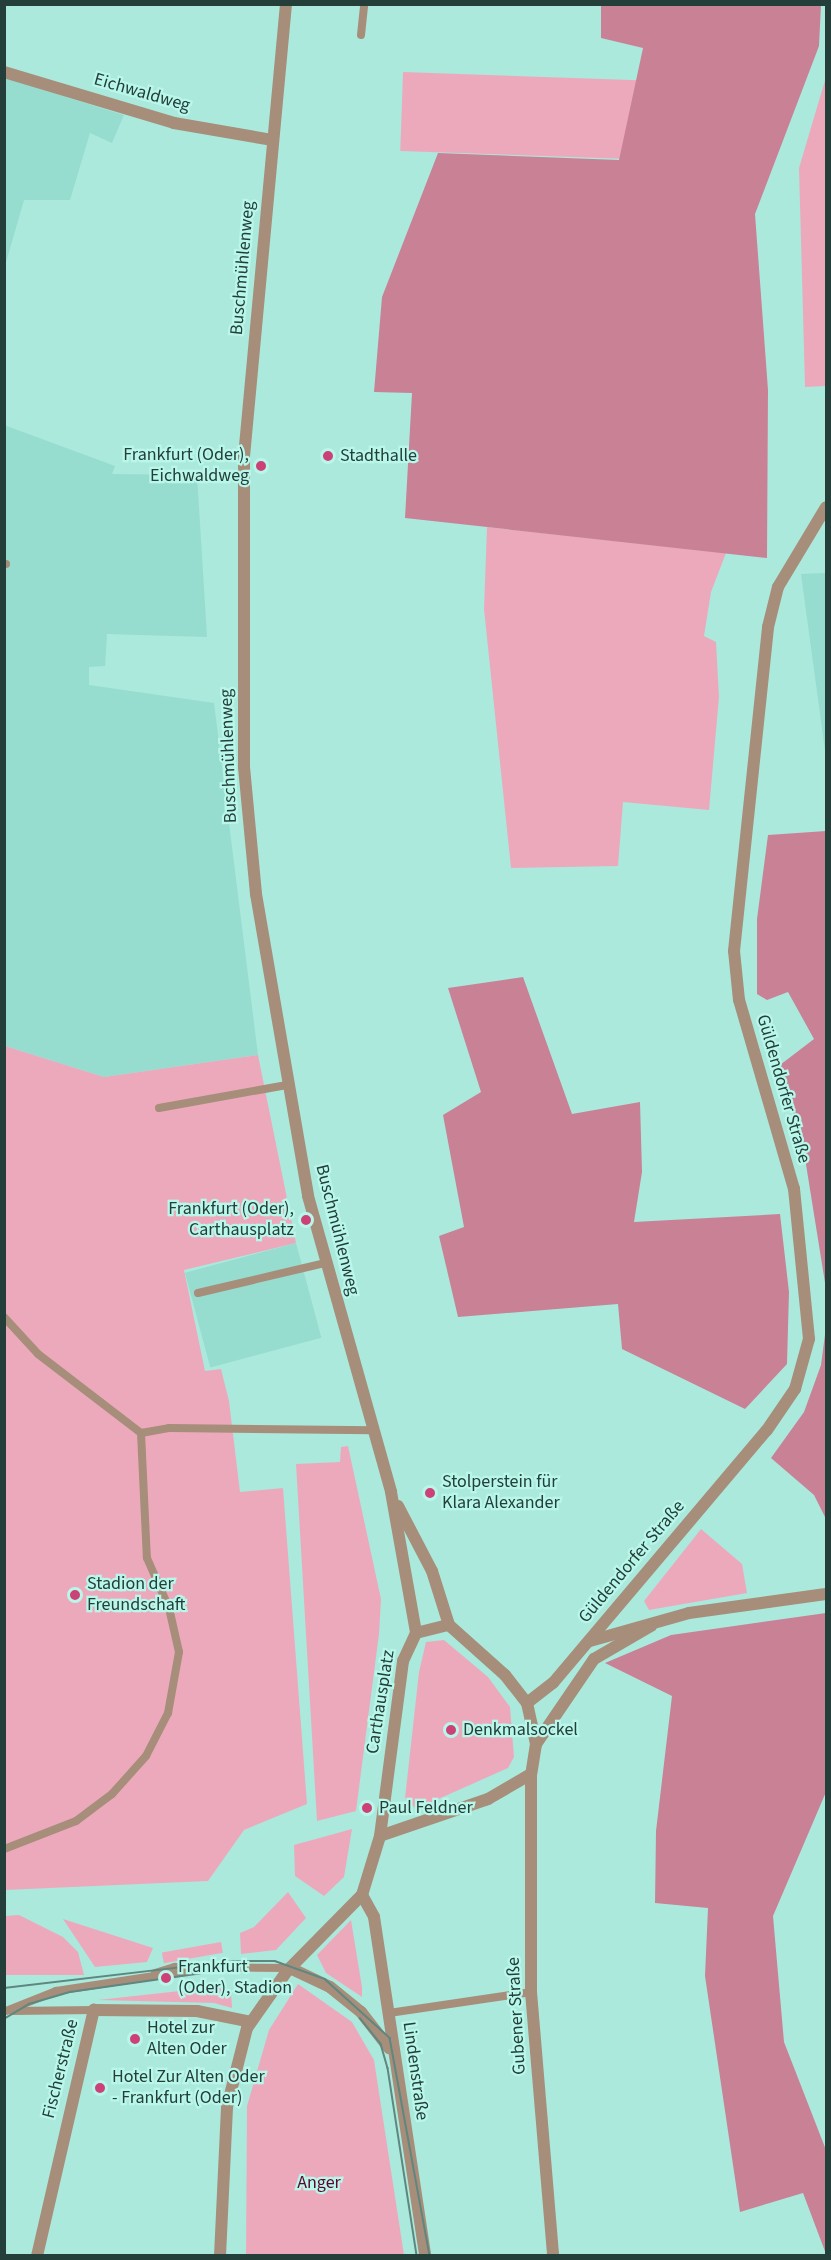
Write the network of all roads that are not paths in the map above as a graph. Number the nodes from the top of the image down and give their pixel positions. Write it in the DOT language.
graph roads {
  1 [pos="286,4"];
  2 [pos="364,4"];
  3 [pos="361,35"];
  4 [pos="4,72"];
  5 [pos="272,140"];
  6 [pos="826,507"];
  7 [pos="287,1085"];
  8 [pos="159,1108"];
  9 [pos="325,1263"];
  10 [pos="198,1293"];
  11 [pos="4,1317"];
  12 [pos="373,1430"];
  13 [pos="141,1433"];
  14 [pos="391,1492"];
  15 [pos="826,1594"];
  16 [pos="668,1618"];
  17 [pos="449,1625"];
  18 [pos="416,1633"];
  19 [pos="590,1641"];
  20 [pos="527,1702"];
  21 [pos="536,1744"];
  22 [pos="531,1774"];
  23 [pos="380,1836"];
  24 [pos="4,1849"];
  25 [pos="362,1895"];
  26 [pos="290,1968"];
  27 [pos="531,1992"];
  28 [pos="94,2010"];
  29 [pos="5,2011"];
  30 [pos="389,2013"];
  31 [pos="251,2022"];
  32 [pos="391,2055"];
  33 [pos="37,2256"];
  34 [pos="220,2256"];
  35 [pos="425,2256"];
  36 [pos="553,2256"];
  1 -- 5 [label="street, Buschmühlenweg"];
  2 -- 3 [label="lane"];
  4 -- 5 [label="street, Eichwaldweg"];
  5 -- 7 [label="street, Buschmühlenweg"];
  6 -- 19 [label="street, Güldendorfer Straße"];
  7 -- 8 [label="lane"];
  7 -- 9 [label="street, Buschmühlenweg"];
  9 -- 10 [label="lane"];
  9 -- 12 [label="street, Buschmühlenweg"];
  11 -- 13 [label="lane"];
  12 -- 13 [label="lane"];
  12 -- 14 [label="street, Buschmühlenweg"];
  13 -- 24 [label="lane"];
  14 -- 17 [label="street, Buschmühlenweg"];
  14 -- 18 [label="street, Buschmühlenweg"];
  15 -- 16 [label="street"];
  16 -- 19 [label="street"];
  16 -- 21 [label="street"];
  17 -- 18 [label="street, Carthausplatz"];
  17 -- 20 [label="street"];
  18 -- 23 [label="street, Carthausplatz"];
  19 -- 20 [label="street, Güldendorfer Straße"];
  20 -- 21 [label="street"];
  21 -- 22 [label="street"];
  22 -- 23 [label="street"];
  22 -- 27 [label="street, Gubener Straße"];
  23 -- 25 [label="street, Carthausplatz"];
  25 -- 26 [label="street"];
  25 -- 30 [label="street, Lindenstraße"];
  26 -- 29 [label="lane"];
  26 -- 31 [label="street"];
  26 -- 32 [label="street"];
  27 -- 30 [label="lane"];
  27 -- 36 [label="street, Gubener Straße"];
  28 -- 29 [label="lane"];
  28 -- 31 [label="street, Fischerstraße"];
  28 -- 33 [label="street, Fischerstraße"];
  30 -- 32 [label="street, Lindenstraße"];
  31 -- 34 [label="street"];
  32 -- 35 [label="street, Lindenstraße"];
}
